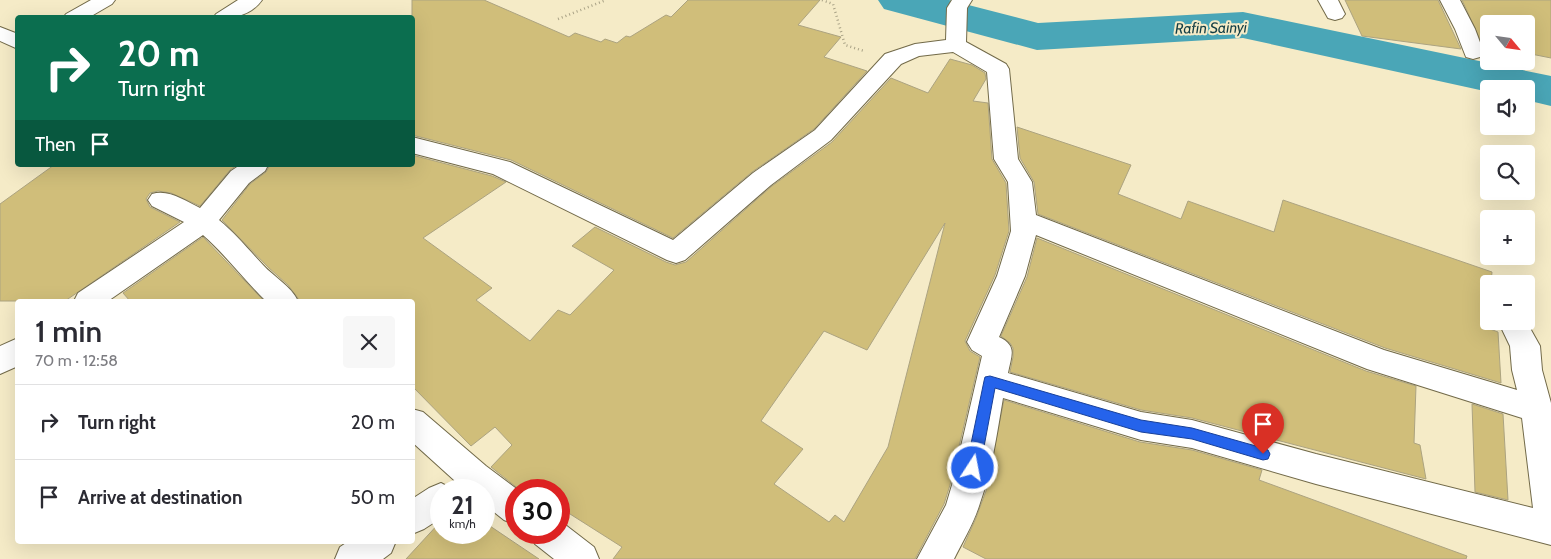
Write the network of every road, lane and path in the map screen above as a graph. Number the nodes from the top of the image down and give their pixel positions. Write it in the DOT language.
graph roads {
  1 [pos="105,0"];
  2 [pos="252,0"];
  3 [pos="606,0"];
  4 [pos="822,0"];
  5 [pos="962,0"];
  6 [pos="1450,0"];
  7 [pos="78,15"];
  8 [pos="228,15"];
  9 [pos="558,19"];
  10 [pos="0,33"];
  11 [pos="15,41"];
  12 [pos="956,45"];
  13 [pos="1473,53"];
  14 [pos="893,59"];
  15 [pos="415,146"];
  16 [pos="253,167"];
  17 [pos="161,200"];
  18 [pos="1023,220"];
  19 [pos="204,221"];
  20 [pos="91,299"];
  21 [pos="282,299"];
  22 [pos="1517,330"];
  23 [pos="1539,375"];
  24 [pos="990,381"];
  25 [pos="1537,408"];
  26 [pos="415,426"];
  27 [pos="461,479"];
  28 [pos="430,506"];
  29 [pos="415,516"];
  30 [pos="1551,516"];
  31 [pos="1551,529"];
  32 [pos="375,544"];
  33 [pos="562,544"];
  34 [pos="353,559"];
  35 [pos="581,559"];
  36 [pos="935,559"];
  1 -- 7 [label="street"];
  2 -- 8 [label="street"];
  3 -- 9 [label="path"];
  4 -- 14 [label="path"];
  5 -- 12 [label="street"];
  6 -- 13 [label="street"];
  10 -- 11 [label="street"];
  12 -- 14 [label="street"];
  12 -- 18 [label="street"];
  14 -- 15 [label="street"];
  16 -- 19 [label="street"];
  17 -- 19 [label="street"];
  18 -- 24 [label="street"];
  18 -- 25 [label="street"];
  19 -- 20 [label="street"];
  19 -- 21 [label="street"];
  22 -- 23 [label="street"];
  23 -- 25 [label="street"];
  24 -- 31 [label="street"];
  24 -- 36 [label="street"];
  25 -- 30 [label="street"];
  26 -- 27 [label="street"];
  28 -- 29 [label="street"];
  32 -- 34 [label="street"];
  33 -- 35 [label="street"];
}
